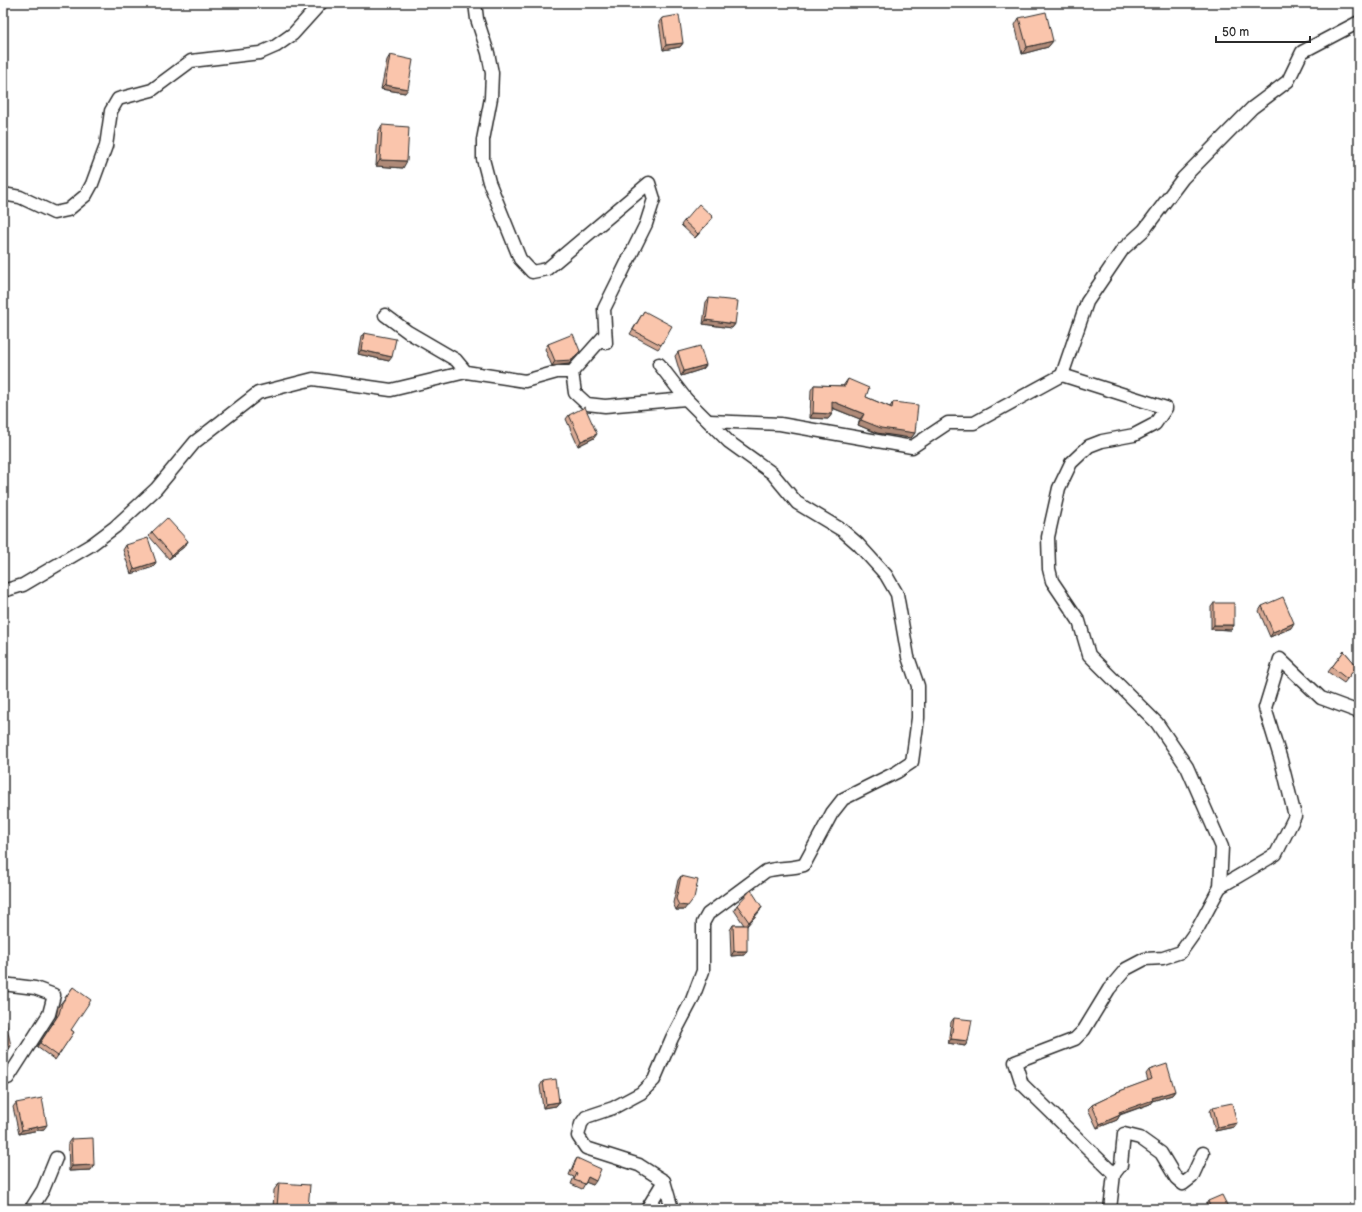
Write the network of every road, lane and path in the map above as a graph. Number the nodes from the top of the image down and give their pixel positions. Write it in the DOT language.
graph roads {
  1 [pos="321,3"];
  2 [pos="475,3"];
  3 [pos="1359,22"];
  4 [pos="3,194"];
  5 [pos="384,315"];
  6 [pos="659,364"];
  7 [pos="466,372"];
  8 [pos="572,372"];
  9 [pos="1062,375"];
  10 [pos="686,399"];
  11 [pos="709,421"];
  12 [pos="3,591"];
  13 [pos="1359,712"];
  14 [pos="1220,887"];
  15 [pos="3,984"];
  16 [pos="8,1078"];
  17 [pos="1203,1152"];
  18 [pos="56,1158"];
  19 [pos="1114,1174"];
  20 [pos="664,1181"];
  21 [pos="31,1209"];
  22 [pos="647,1209"];
  23 [pos="672,1209"];
  24 [pos="1110,1209"];
  1 -- 4 [label="street"];
  2 -- 8 [label="street"];
  3 -- 9 [label="street"];
  5 -- 7 [label="street"];
  6 -- 10 [label="street"];
  7 -- 8 [label="street"];
  7 -- 12 [label="street"];
  8 -- 10 [label="street"];
  9 -- 11 [label="street"];
  9 -- 14 [label="street"];
  10 -- 11 [label="street"];
  11 -- 20 [label="street"];
  13 -- 14 [label="street"];
  14 -- 19 [label="street"];
  15 -- 16 [label="street"];
  17 -- 19 [label="street"];
  18 -- 21 [label="street"];
  19 -- 24 [label="street"];
  20 -- 22 [label="street"];
  20 -- 23 [label="street"];
}
